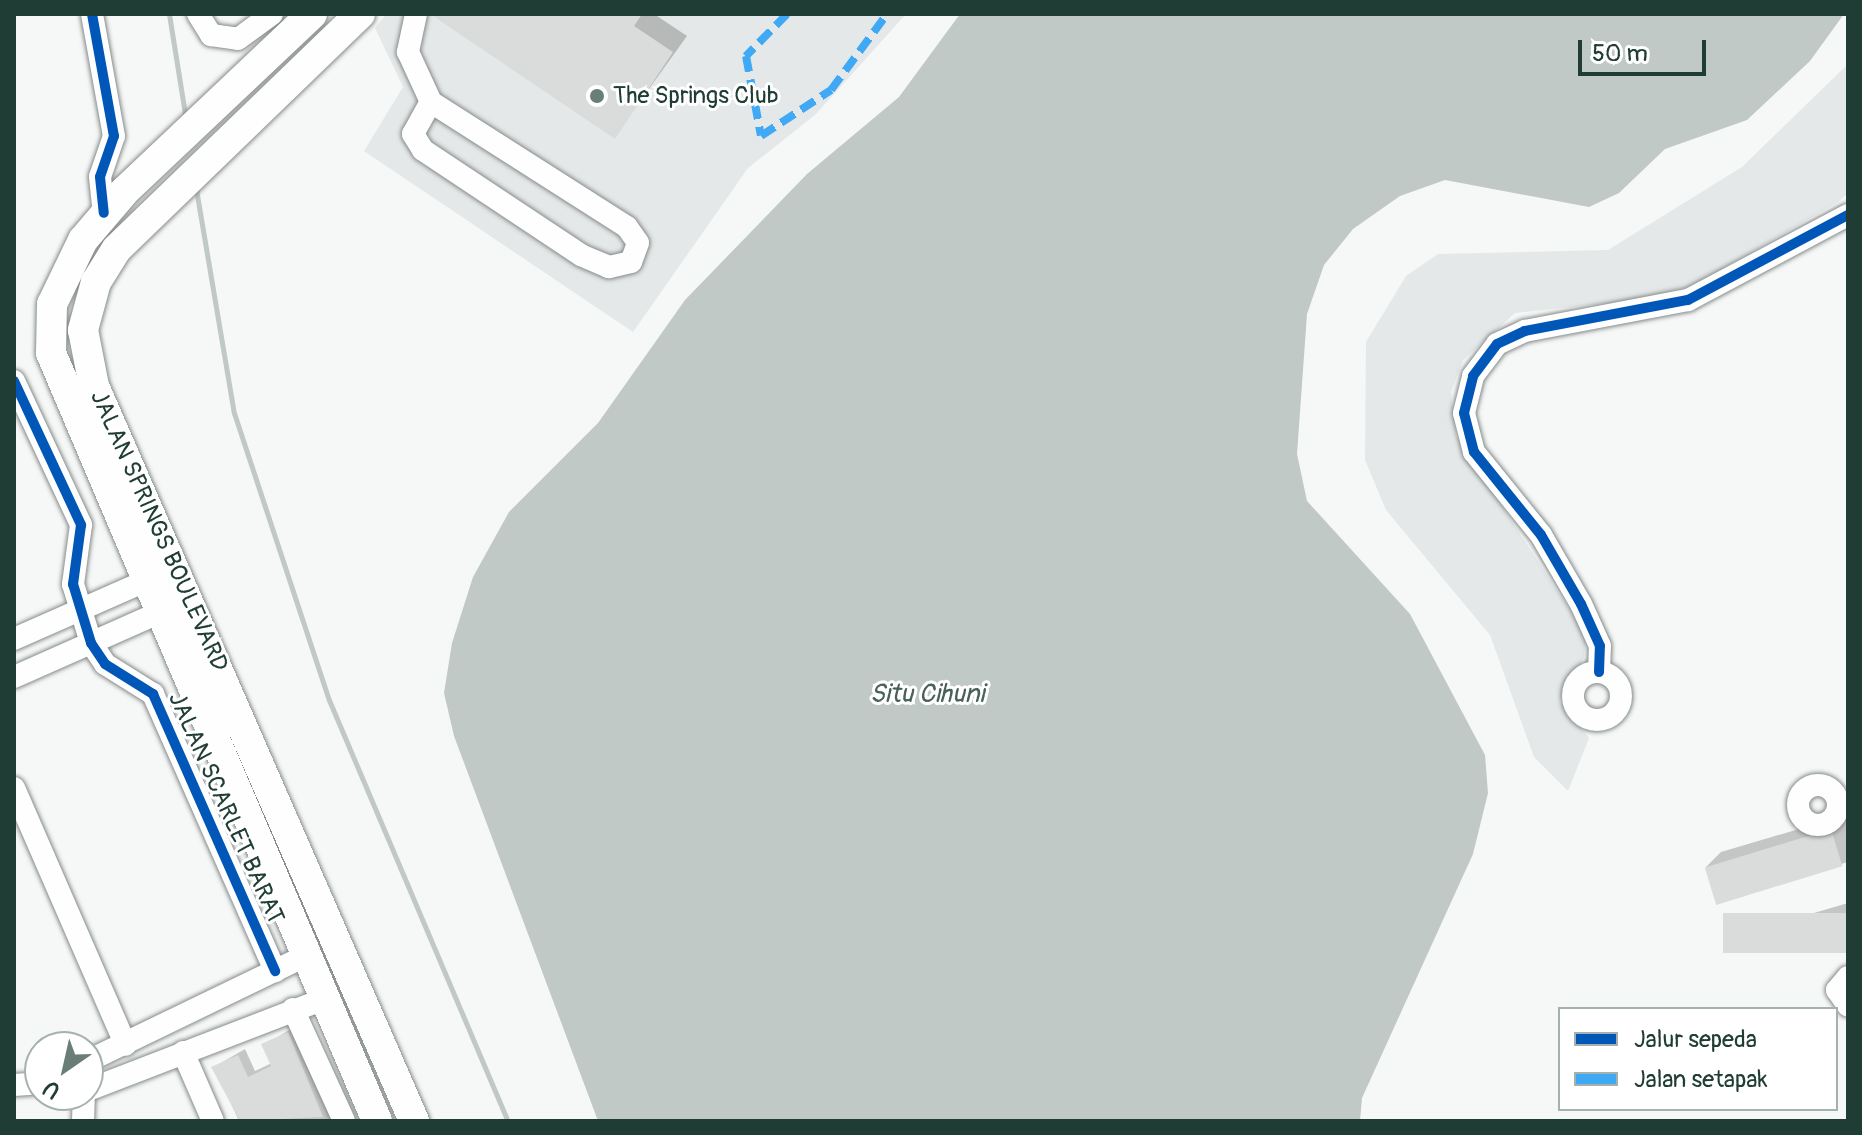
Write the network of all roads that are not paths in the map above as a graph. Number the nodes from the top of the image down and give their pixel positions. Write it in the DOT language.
graph roads {
  1 [pos="92,14"];
  2 [pos="198,14"];
  3 [pos="272,14"];
  4 [pos="312,14"];
  5 [pos="360,14"];
  6 [pos="416,14"];
  7 [pos="431,102"];
  8 [pos="114,202"];
  9 [pos="1848,215"];
  10 [pos="14,381"];
  11 [pos="174,568"];
  12 [pos="143,582"];
  13 [pos="189,599"];
  14 [pos="78,610"];
  15 [pos="156,614"];
  16 [pos="14,639"];
  17 [pos="91,643"];
  18 [pos="1599,672"];
  19 [pos="14,677"];
  20 [pos="14,788"];
  21 [pos="305,956"];
  22 [pos="275,971"];
  23 [pos="1848,977"];
  24 [pos="324,999"];
  25 [pos="1848,1006"];
  26 [pos="293,1009"];
  27 [pos="126,1045"];
  28 [pos="183,1052"];
  29 [pos="104,1054"];
  30 [pos="104,1091"];
  31 [pos="213,1121"];
  32 [pos="344,1121"];
  33 [pos="377,1121"];
  34 [pos="414,1121"];
  1 -- 8 [label="street"];
  2 -- 3 [label="street"];
  4 -- 8 [label="main road, JALAN SPRINGS BOULEVARD"];
  5 -- 11 [label="main road, JALAN SPRINGS BOULEVARD"];
  6 -- 7 [label="street"];
  7 -- 7 [label="street"];
  8 -- 12 [label="main road, JALAN SPRINGS BOULEVARD"];
  9 -- 18 [label="street"];
  10 -- 14 [label="street"];
  11 -- 12 [label="street"];
  11 -- 13 [label="main road, JALAN SPRINGS BOULEVARD"];
  12 -- 14 [label="street"];
  12 -- 15 [label="main road, JALAN SPRINGS BOULEVARD"];
  13 -- 15 [label="street"];
  13 -- 34 [label="main road, JALAN SPRINGS BOULEVARD"];
  14 -- 16 [label="street"];
  14 -- 17 [label="street"];
  15 -- 17 [label="street"];
  15 -- 21 [label="main road, JALAN SPRINGS BOULEVARD"];
  17 -- 19 [label="street"];
  17 -- 22 [label="street, JALAN SCARLET BARAT"];
  20 -- 27 [label="street"];
  21 -- 22 [label="street"];
  21 -- 24 [label="main road, JALAN SPRINGS BOULEVARD"];
  22 -- 27 [label="street"];
  23 -- 25 [label="street"];
  24 -- 26 [label="street"];
  24 -- 33 [label="main road, JALAN SPRINGS BOULEVARD"];
  26 -- 28 [label="street"];
  26 -- 32 [label="street"];
  27 -- 29 [label="street"];
  28 -- 30 [label="street"];
  28 -- 31 [label="street"];
}
